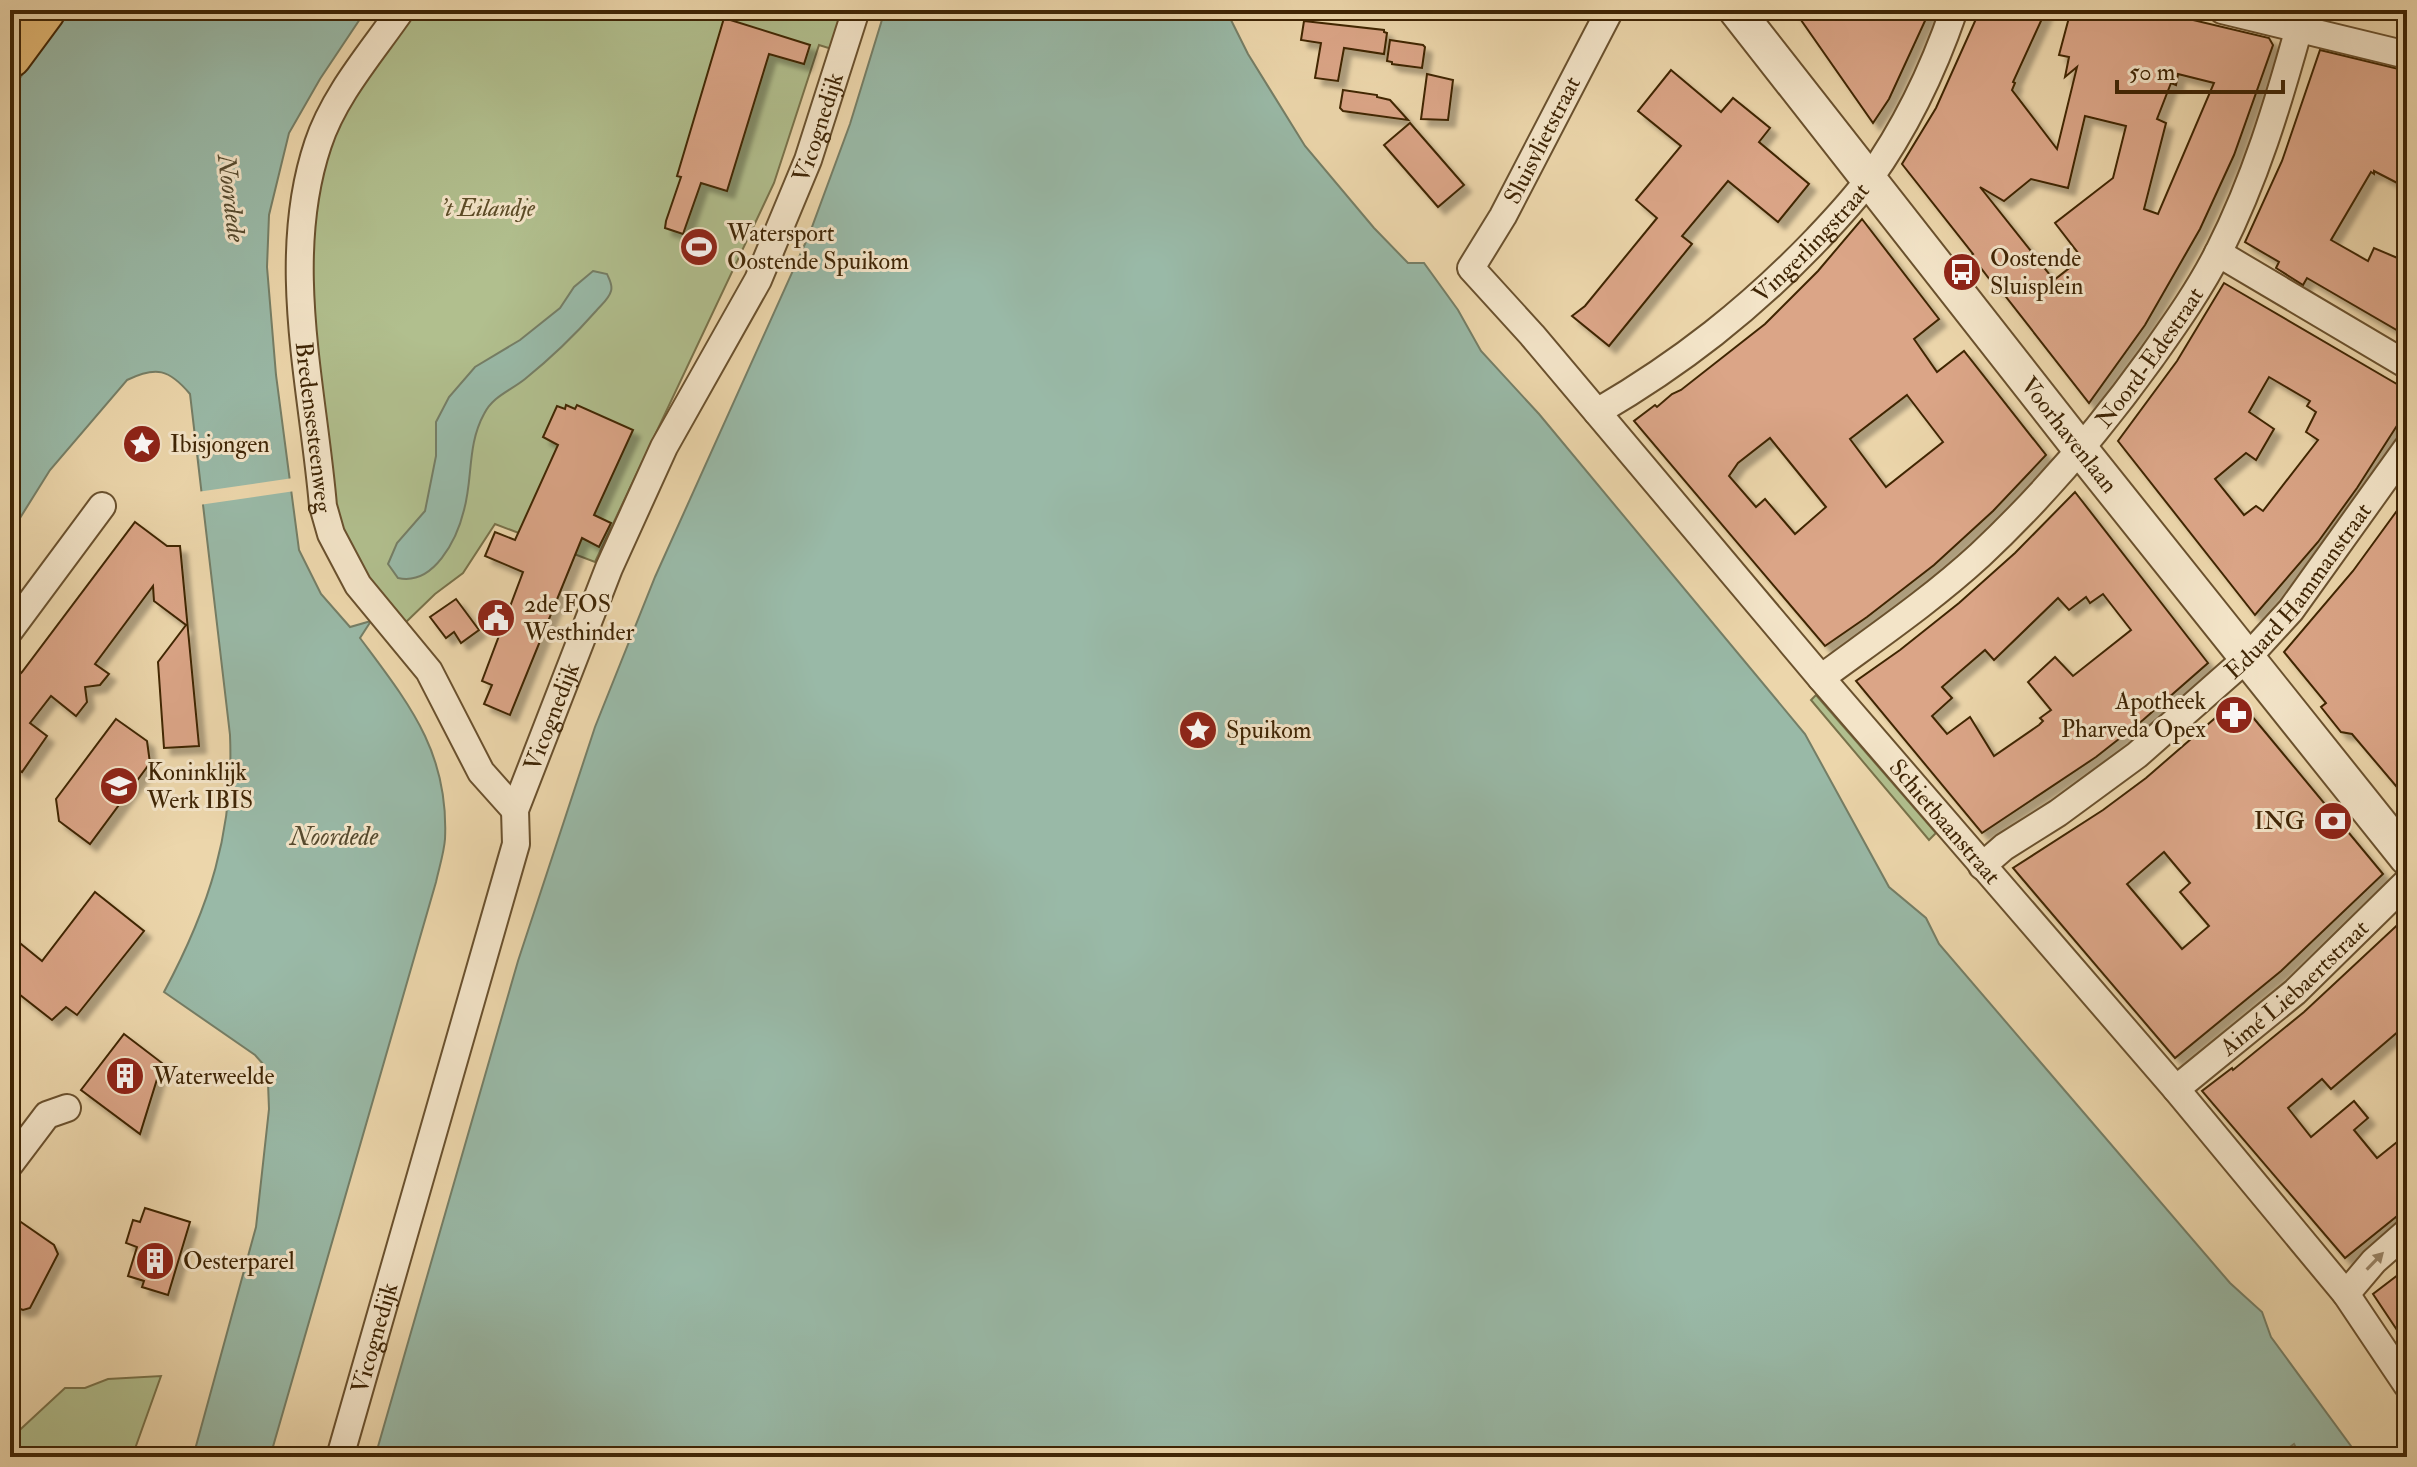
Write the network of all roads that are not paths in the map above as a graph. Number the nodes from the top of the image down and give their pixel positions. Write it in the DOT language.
graph roads {
  1 [pos="44,10"];
  2 [pos="401,10"];
  3 [pos="856,10"];
  4 [pos="1610,10"];
  5 [pos="1736,10"];
  6 [pos="1954,10"];
  7 [pos="2222,10"];
  8 [pos="2299,28"];
  9 [pos="2407,55"];
  10 [pos="10,56"];
  11 [pos="1869,179"];
  12 [pos="2218,253"];
  13 [pos="1471,268"];
  14 [pos="2407,365"];
  15 [pos="1597,412"];
  16 [pos="2407,448"];
  17 [pos="2081,450"];
  18 [pos="102,506"];
  19 [pos="10,630"];
  20 [pos="2247,658"];
  21 [pos="1821,678"];
  22 [pos="515,810"];
  23 [pos="2407,858"];
  24 [pos="1982,866"];
  25 [pos="2407,882"];
  26 [pos="2176,1089"];
  27 [pos="67,1108"];
  28 [pos="10,1164"];
  29 [pos="2407,1232"];
  30 [pos="2346,1294"];
  31 [pos="2407,1385"];
  32 [pos="340,1457"];
  1 -- 10 [label="main road"];
  2 -- 22 [label="street, Bredensesteenweg"];
  3 -- 22 [label="street, Vicognedijk"];
  4 -- 13 [label="street, Sluisvlietstraat"];
  5 -- 11 [label="street, Voorhavenlaan"];
  6 -- 11 [label="street, Vingerlingstraat"];
  7 -- 8 [label="street"];
  8 -- 9 [label="street"];
  8 -- 12 [label="street, Noord-Edestraat"];
  11 -- 15 [label="street, Vingerlingstraat"];
  11 -- 17 [label="street, Voorhavenlaan"];
  12 -- 14 [label="street"];
  12 -- 17 [label="street, Noord-Edestraat"];
  13 -- 15 [label="street, Schietbaanstraat"];
  15 -- 21 [label="street, Schietbaanstraat"];
  16 -- 20 [label="street, Eduard Hammanstraat"];
  17 -- 20 [label="street, Voorhavenlaan"];
  17 -- 21 [label="street, Noord-Edestraat"];
  18 -- 19 [label="street"];
  20 -- 23 [label="street, Voorhavenlaan"];
  20 -- 24 [label="street, Eduard Hammanstraat"];
  21 -- 24 [label="street, Schietbaanstraat"];
  22 -- 32 [label="street, Vicognedijk"];
  24 -- 26 [label="street, Schietbaanstraat"];
  25 -- 26 [label="street, Aimé Liebaertstraat"];
  26 -- 30 [label="street, Schietbaanstraat"];
  27 -- 28 [label="street"];
  30 -- 29 [label="street, one-way"];
  30 -- 31 [label="street, Schietbaanstraat"];
}
